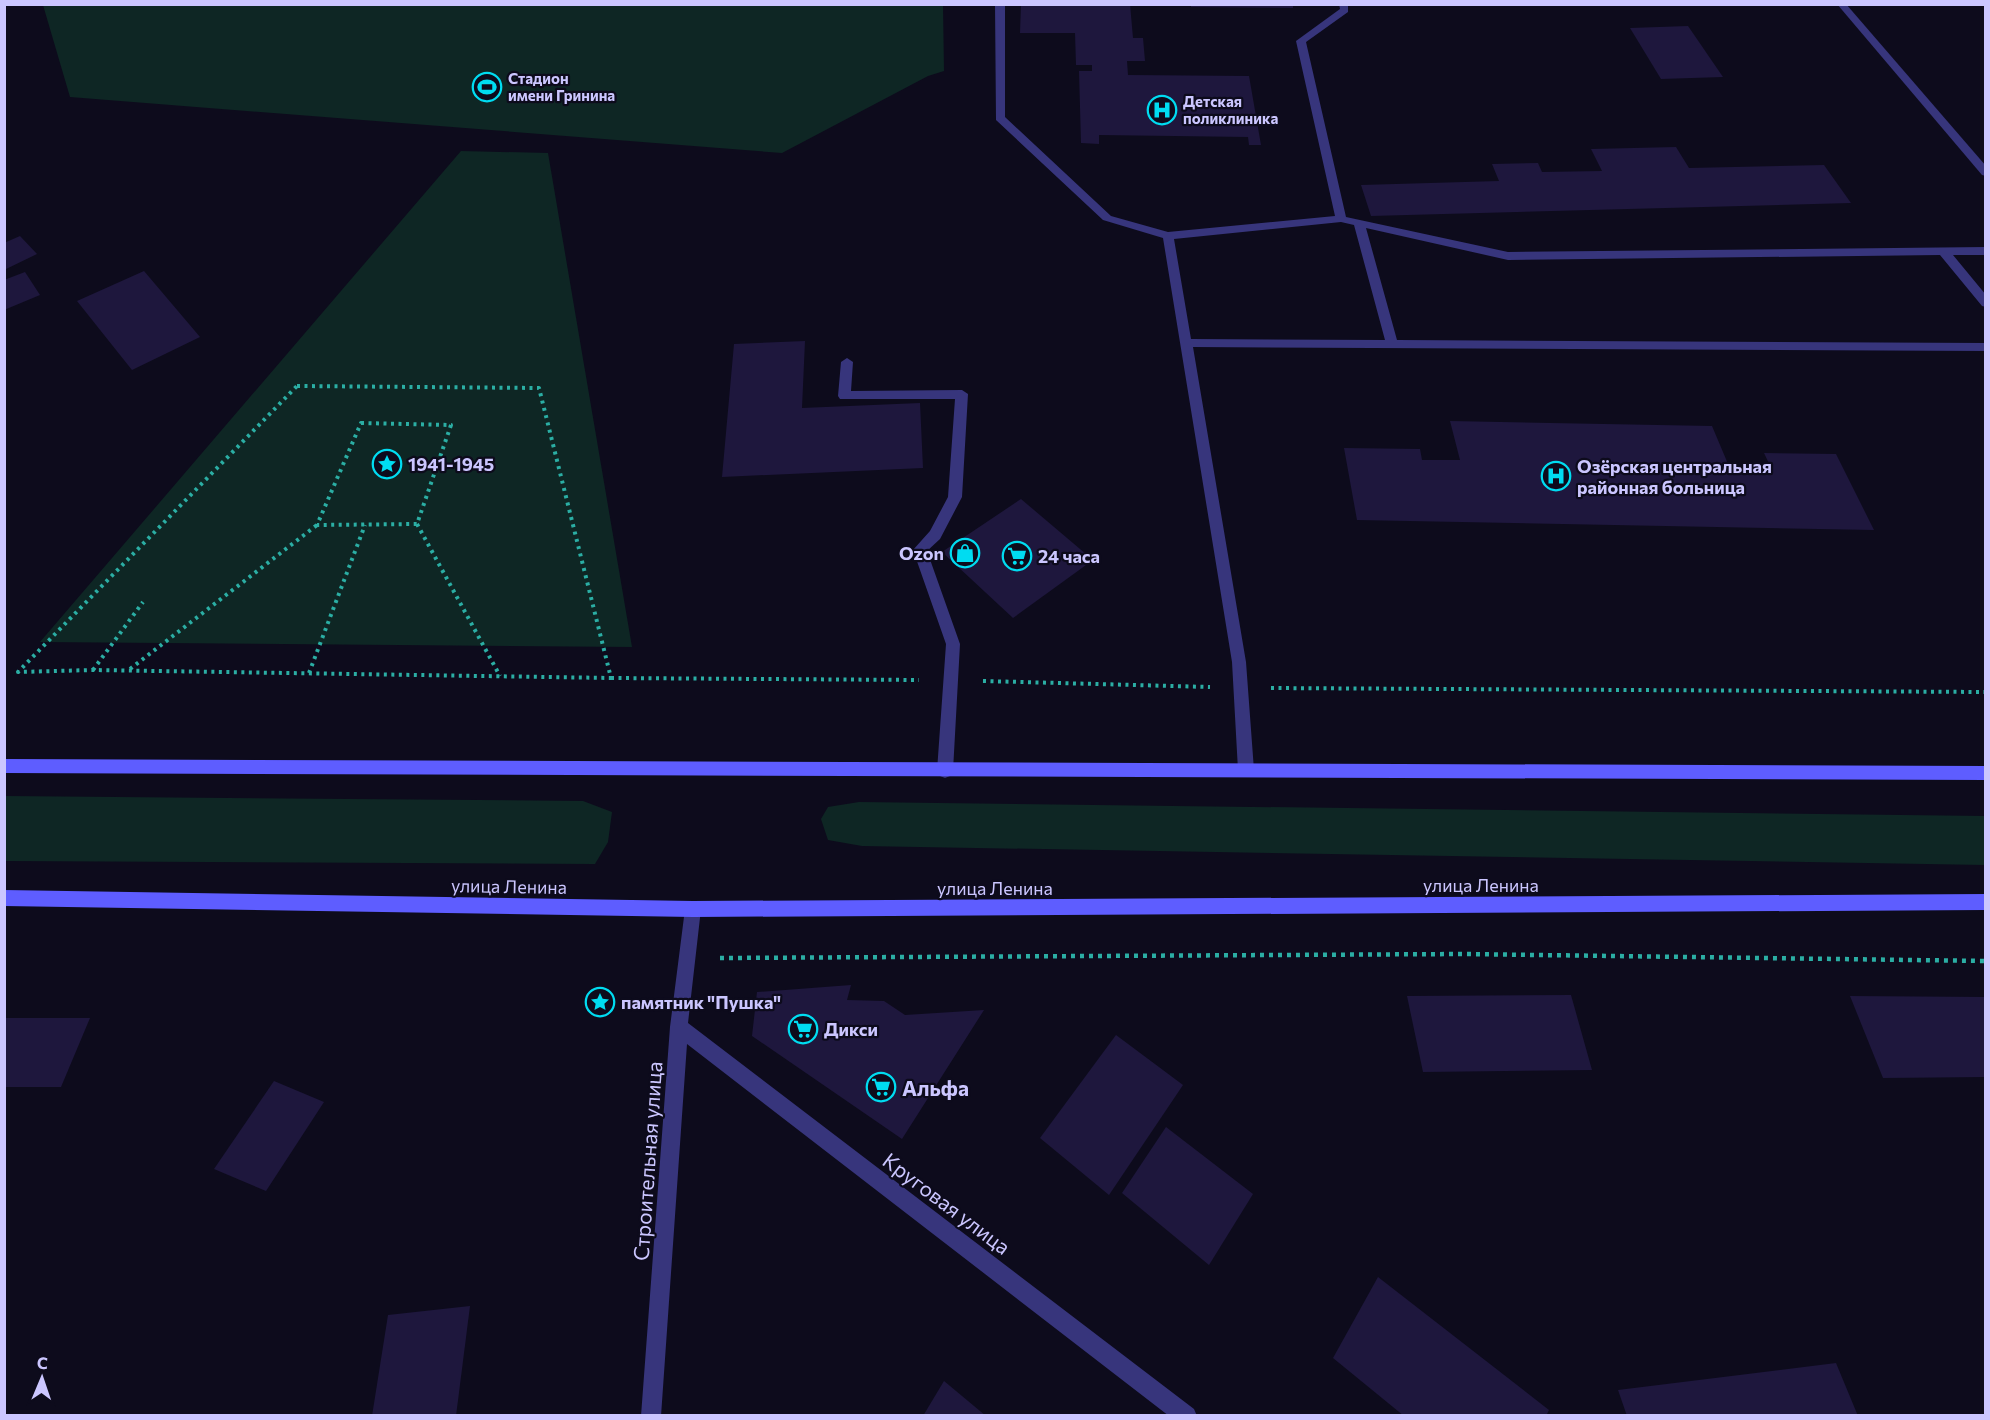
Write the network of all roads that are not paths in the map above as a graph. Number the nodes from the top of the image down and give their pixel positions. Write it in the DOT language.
graph roads {
  1 [pos="1000,4"];
  2 [pos="1343,4"];
  3 [pos="1841,4"];
  4 [pos="1986,173"];
  5 [pos="1341,219"];
  6 [pos="1359,223"];
  7 [pos="1168,236"];
  8 [pos="1986,251"];
  9 [pos="1944,252"];
  10 [pos="1986,303"];
  11 [pos="1185,344"];
  12 [pos="1392,345"];
  13 [pos="1986,347"];
  14 [pos="847,362"];
  15 [pos="4,766"];
  16 [pos="1246,770"];
  17 [pos="945,771"];
  18 [pos="1986,773"];
  19 [pos="4,898"];
  20 [pos="1986,902"];
  21 [pos="693,909"];
  22 [pos="679,1027"];
  23 [pos="651,1416"];
  24 [pos="1187,1416"];
  1 -- 7 [label="street"];
  2 -- 5 [label="street"];
  3 -- 4 [label="street"];
  5 -- 6 [label="street"];
  5 -- 7 [label="street"];
  6 -- 9 [label="street"];
  6 -- 12 [label="street"];
  7 -- 11 [label="street"];
  8 -- 9 [label="street"];
  9 -- 10 [label="street"];
  11 -- 12 [label="street"];
  11 -- 16 [label="street"];
  12 -- 13 [label="street"];
  14 -- 17 [label="street"];
  15 -- 17 [label="main road"];
  16 -- 17 [label="main road"];
  16 -- 18 [label="main road"];
  19 -- 21 [label="main road, улица Ленина"];
  20 -- 21 [label="main road, улица Ленина"];
  21 -- 22 [label="street, Строительная улица"];
  22 -- 23 [label="street, Строительная улица"];
  22 -- 24 [label="street, Круговая улица"];
}
